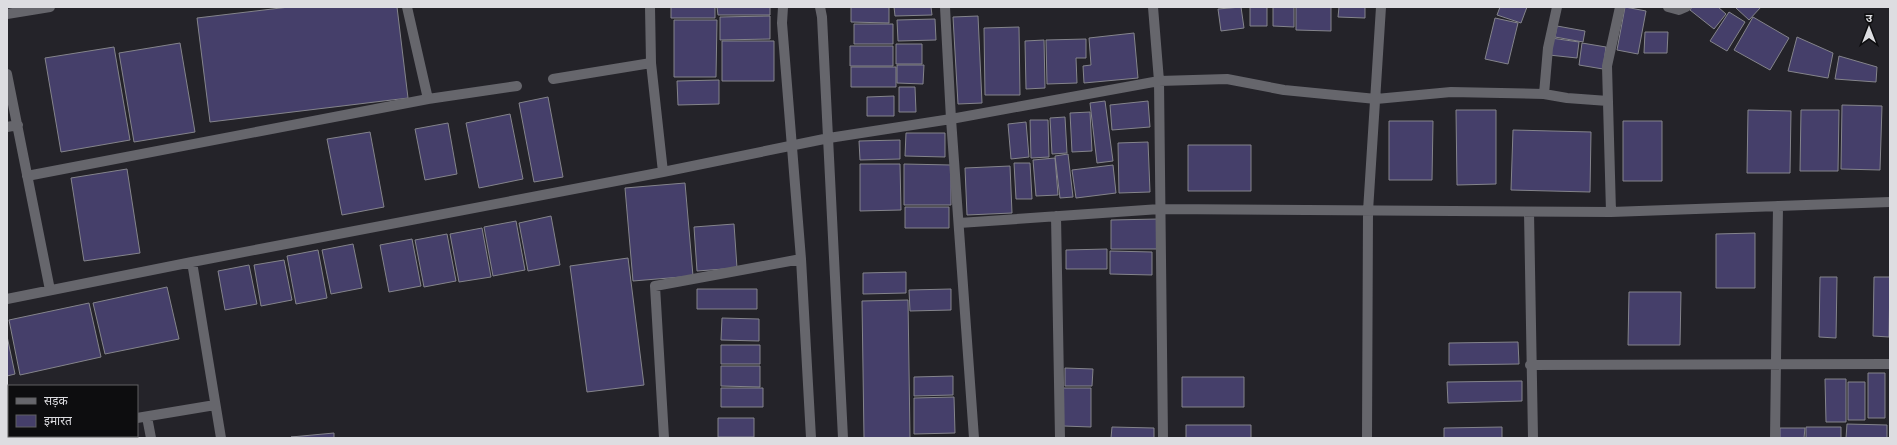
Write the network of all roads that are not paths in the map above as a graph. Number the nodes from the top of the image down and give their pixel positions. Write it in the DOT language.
graph roads {
  1 [pos="50,7"];
  2 [pos="407,7"];
  3 [pos="650,7"];
  4 [pos="782,7"];
  5 [pos="820,7"];
  6 [pos="825,7"];
  7 [pos="945,7"];
  8 [pos="1153,7"];
  9 [pos="1380,7"];
  10 [pos="1557,7"];
  11 [pos="1620,7"];
  12 [pos="1668,7"];
  13 [pos="1686,7"];
  14 [pos="7,14"];
  15 [pos="822,17"];
  16 [pos="652,63"];
  17 [pos="7,74"];
  18 [pos="553,79"];
  19 [pos="1159,81"];
  20 [pos="516,86"];
  21 [pos="1544,94"];
  22 [pos="428,99"];
  23 [pos="1376,99"];
  24 [pos="1608,101"];
  25 [pos="951,119"];
  26 [pos="18,125"];
  27 [pos="7,127"];
  28 [pos="829,138"];
  29 [pos="792,146"];
  30 [pos="663,172"];
  31 [pos="27,176"];
  32 [pos="1890,202"];
  33 [pos="1778,206"];
  34 [pos="1160,209"];
  35 [pos="1368,211"];
  36 [pos="1529,212"];
  37 [pos="1611,212"];
  38 [pos="1056,216"];
  39 [pos="959,223"];
  40 [pos="801,259"];
  41 [pos="192,262"];
  42 [pos="50,290"];
  43 [pos="7,299"];
  44 [pos="1776,363"];
  45 [pos="1890,364"];
  46 [pos="1530,365"];
  47 [pos="215,405"];
  48 [pos="142,417"];
  49 [pos="151,438"];
  50 [pos="220,438"];
  51 [pos="664,438"];
  52 [pos="811,438"];
  53 [pos="843,438"];
  54 [pos="974,438"];
  55 [pos="1060,438"];
  56 [pos="1163,438"];
  57 [pos="1367,438"];
  58 [pos="1533,438"];
  59 [pos="1775,438"];
  1 -- 14 [label="street"];
  2 -- 22 [label="street"];
  3 -- 16 [label="street"];
  4 -- 29 [label="street"];
  5 -- 15 [label="street"];
  6 -- 15 [label="street"];
  7 -- 25 [label="street"];
  8 -- 19 [label="street"];
  9 -- 23 [label="street"];
  10 -- 21 [label="street"];
  11 -- 24 [label="street"];
  12 -- 13 [label="street"];
  15 -- 28 [label="street"];
  16 -- 18 [label="street"];
  16 -- 30 [label="street"];
  17 -- 26 [label="street"];
  19 -- 23 [label="street"];
  19 -- 25 [label="street"];
  19 -- 34 [label="street"];
  20 -- 22 [label="street"];
  21 -- 23 [label="street"];
  21 -- 24 [label="street"];
  22 -- 31 [label="street"];
  23 -- 35 [label="street"];
  24 -- 37 [label="street"];
  25 -- 28 [label="street"];
  25 -- 39 [label="street"];
  26 -- 27 [label="street"];
  26 -- 31 [label="street"];
  28 -- 29 [label="street"];
  28 -- 53 [label="street"];
  29 -- 30 [label="street"];
  29 -- 40 [label="street"];
  30 -- 41 [label="street"];
  31 -- 42 [label="street"];
  32 -- 33 [label="street"];
  33 -- 37 [label="street"];
  33 -- 44 [label="street"];
  34 -- 35 [label="street"];
  34 -- 38 [label="street"];
  34 -- 56 [label="street"];
  35 -- 36 [label="street"];
  35 -- 57 [label="street"];
  36 -- 37 [label="street"];
  36 -- 46 [label="street"];
  38 -- 39 [label="street"];
  38 -- 55 [label="street"];
  39 -- 54 [label="street"];
  40 -- 51 [label="street"];
  40 -- 52 [label="street"];
  41 -- 42 [label="street"];
  41 -- 47 [label="street"];
  42 -- 43 [label="street"];
  44 -- 45 [label="street"];
  44 -- 46 [label="street"];
  44 -- 59 [label="street"];
  46 -- 58 [label="street"];
  47 -- 48 [label="street"];
  47 -- 50 [label="street"];
  48 -- 49 [label="street"];
}
